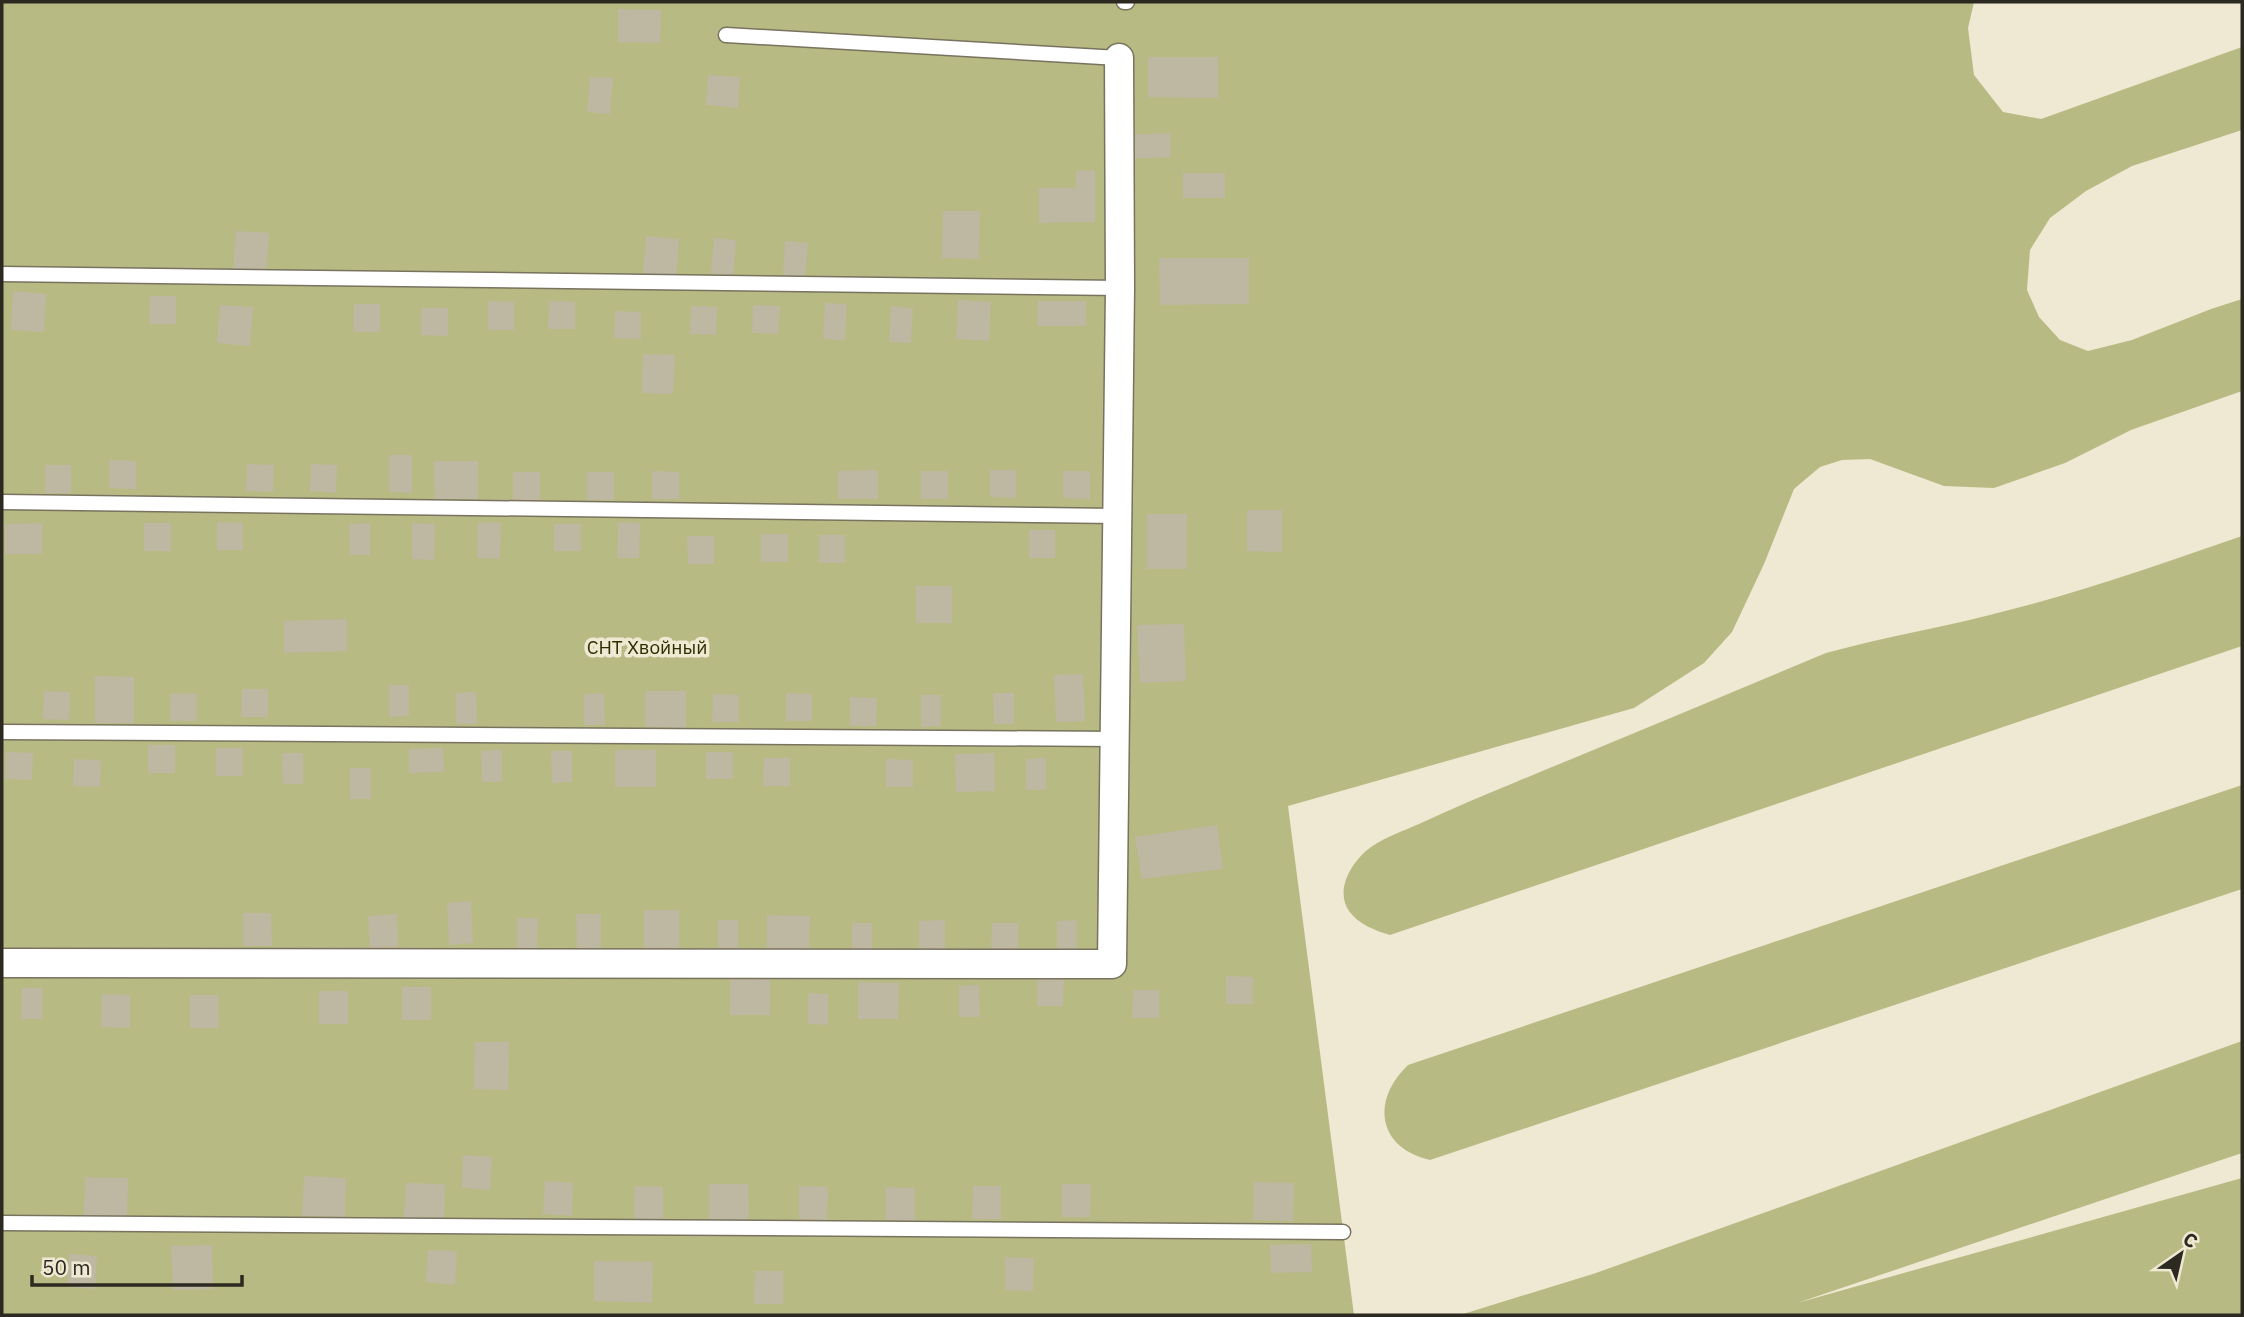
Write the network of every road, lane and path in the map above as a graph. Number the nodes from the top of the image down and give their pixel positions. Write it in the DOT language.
graph roads {
  1 [pos="726,35"];
  2 [pos="1119,58"];
  3 [pos="2,274"];
  4 [pos="1120,288"];
  5 [pos="2,502"];
  6 [pos="1116,516"];
  7 [pos="2,732"];
  8 [pos="1116,739"];
  9 [pos="2,963"];
  10 [pos="2,1223"];
  11 [pos="1343,1232"];
  1 -- 2 [label="lane"];
  2 -- 4 [label="street"];
  3 -- 4 [label="lane"];
  4 -- 6 [label="street"];
  5 -- 6 [label="lane"];
  6 -- 8 [label="street"];
  7 -- 8 [label="lane"];
  8 -- 9 [label="street"];
  10 -- 11 [label="lane"];
}
